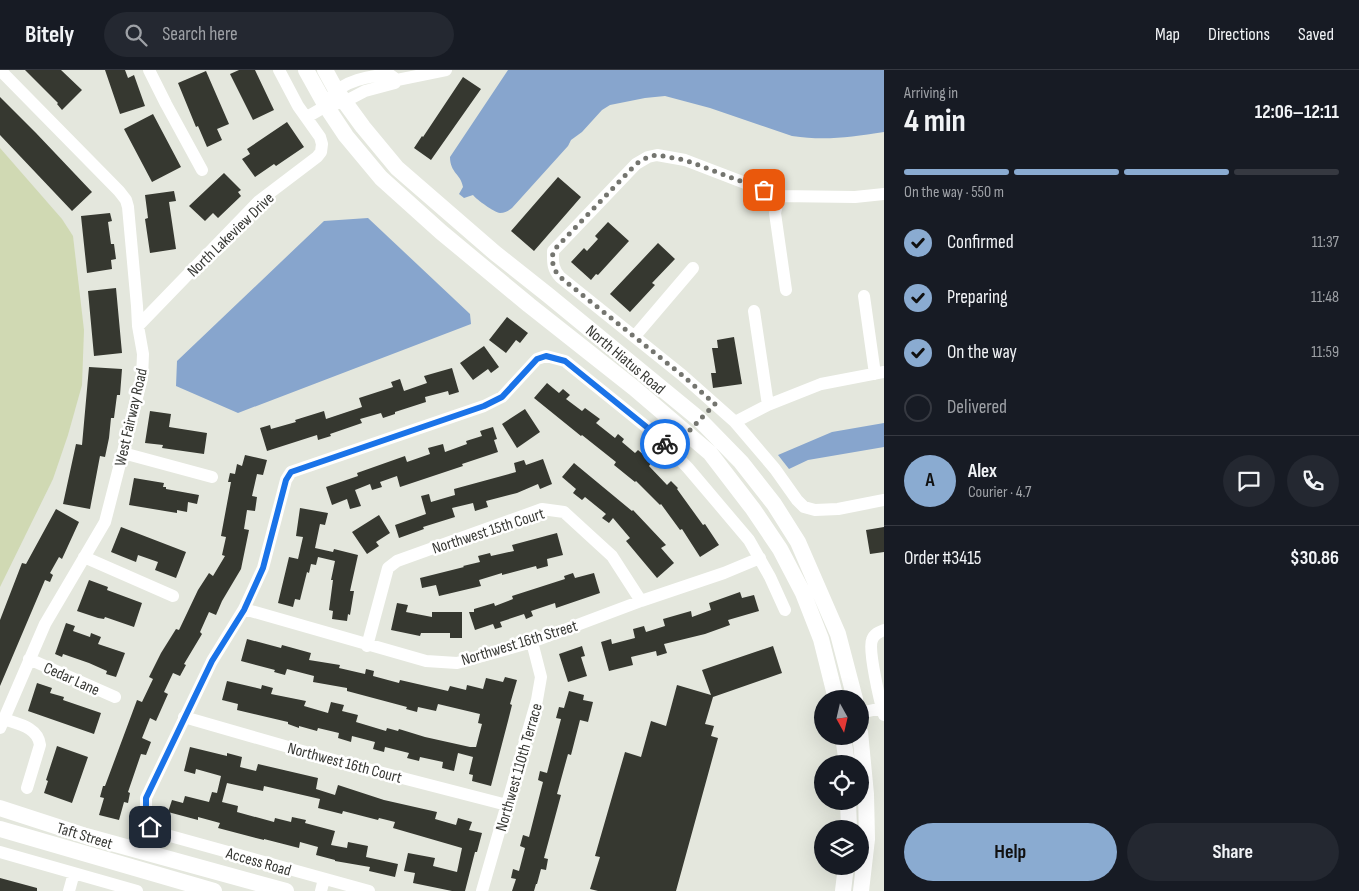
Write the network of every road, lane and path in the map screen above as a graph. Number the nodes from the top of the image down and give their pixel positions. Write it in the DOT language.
graph roads {
  1 [pos="1,70"];
  2 [pos="149,70"];
  3 [pos="279,70"];
  4 [pos="306,70"];
  5 [pos="325,70"];
  6 [pos="446,70"];
  7 [pos="340,96"];
  8 [pos="326,106"];
  9 [pos="307,117"];
  10 [pos="202,170"];
  11 [pos="884,194"];
  12 [pos="779,196"];
  13 [pos="693,268"];
  14 [pos="786,290"];
  15 [pos="864,296"];
  16 [pos="754,311"];
  17 [pos="138,326"];
  18 [pos="635,336"];
  19 [pos="880,373"];
  20 [pos="715,404"];
  21 [pos="768,406"];
  22 [pos="699,419"];
  23 [pos="735,422"];
  24 [pos="688,433"];
  25 [pos="671,450"];
  26 [pos="123,453"];
  27 [pos="212,476"];
  28 [pos="884,500"];
  29 [pos="84,557"];
  30 [pos="760,558"];
  31 [pos="173,596"];
  32 [pos="641,601"];
  33 [pos="244,610"];
  34 [pos="785,610"];
  35 [pos="880,632"];
  36 [pos="532,642"];
  37 [pos="368,646"];
  38 [pos="29,659"];
  39 [pos="834,690"];
  40 [pos="853,690"];
  41 [pos="115,697"];
  42 [pos="869,712"];
  43 [pos="883,712"];
  44 [pos="184,717"];
  45 [pos="1,723"];
  46 [pos="861,745"];
  47 [pos="28,788"];
  48 [pos="507,805"];
  49 [pos="0,808"];
  50 [pos="0,829"];
  51 [pos="0,852"];
  52 [pos="74,874"];
  53 [pos="845,875"];
  54 [pos="322,885"];
  55 [pos="69,891"];
  56 [pos="137,891"];
  57 [pos="214,891"];
  58 [pos="286,891"];
  59 [pos="369,891"];
  60 [pos="482,891"];
  61 [pos="843,891"];
  62 [pos="861,891"];
  1 -- 17 [label="street, West Fairway Road"];
  2 -- 10 [label="street"];
  3 -- 9 [label="street"];
  4 -- 8 [label="main road, North Hiatus Road"];
  5 -- 7 [label="main road, North Hiatus Road"];
  6 -- 7 [label="street"];
  7 -- 8 [label="street"];
  7 -- 22 [label="main road, North Hiatus Road"];
  8 -- 9 [label="street"];
  8 -- 24 [label="main road, North Hiatus Road"];
  9 -- 17 [label="street, North Lakeview Drive"];
  11 -- 12 [label="street"];
  12 -- 14 [label="street"];
  12 -- 18 [label="street"];
  13 -- 18 [label="street"];
  15 -- 19 [label="street"];
  16 -- 21 [label="street"];
  17 -- 26 [label="street, West Fairway Road"];
  18 -- 20 [label="street"];
  19 -- 21 [label="street"];
  20 -- 22 [label="street"];
  20 -- 23 [label="street"];
  21 -- 23 [label="street"];
  22 -- 24 [label="main road"];
  22 -- 40 [label="main road, North Hiatus Road"];
  23 -- 28 [label="street"];
  24 -- 25 [label="street"];
  24 -- 39 [label="main road, North Hiatus Road"];
  25 -- 30 [label="street"];
  25 -- 33 [label="street"];
  26 -- 27 [label="street"];
  26 -- 29 [label="street, West Fairway Road"];
  29 -- 31 [label="street"];
  29 -- 38 [label="street, West Fairway Road"];
  30 -- 32 [label="street, Northwest 16th Street"];
  30 -- 34 [label="street"];
  32 -- 36 [label="street, Northwest 16th Street"];
  32 -- 37 [label="street, Northwest 15th Court"];
  33 -- 37 [label="street, Northwest 16th Street"];
  33 -- 44 [label="street"];
  35 -- 43 [label="street"];
  36 -- 37 [label="street, Northwest 16th Street"];
  36 -- 48 [label="street, Northwest 110th Terrace"];
  38 -- 41 [label="street, Cedar Lane"];
  38 -- 45 [label="street, West Fairway Road"];
  42 -- 43 [label="street"];
  44 -- 48 [label="street, Northwest 16th Court"];
  44 -- 54 [label="street, Access Road"];
  45 -- 47 [label="street"];
  46 -- 62 [label="main road"];
  48 -- 60 [label="street, Northwest 110th Terrace"];
  49 -- 58 [label="main road, Taft Street"];
  50 -- 57 [label="main road, Taft Street"];
  51 -- 52 [label="street"];
  52 -- 55 [label="street"];
  52 -- 56 [label="street"];
  53 -- 61 [label="main road"];
  54 -- 59 [label="street, Access Road"];
}
